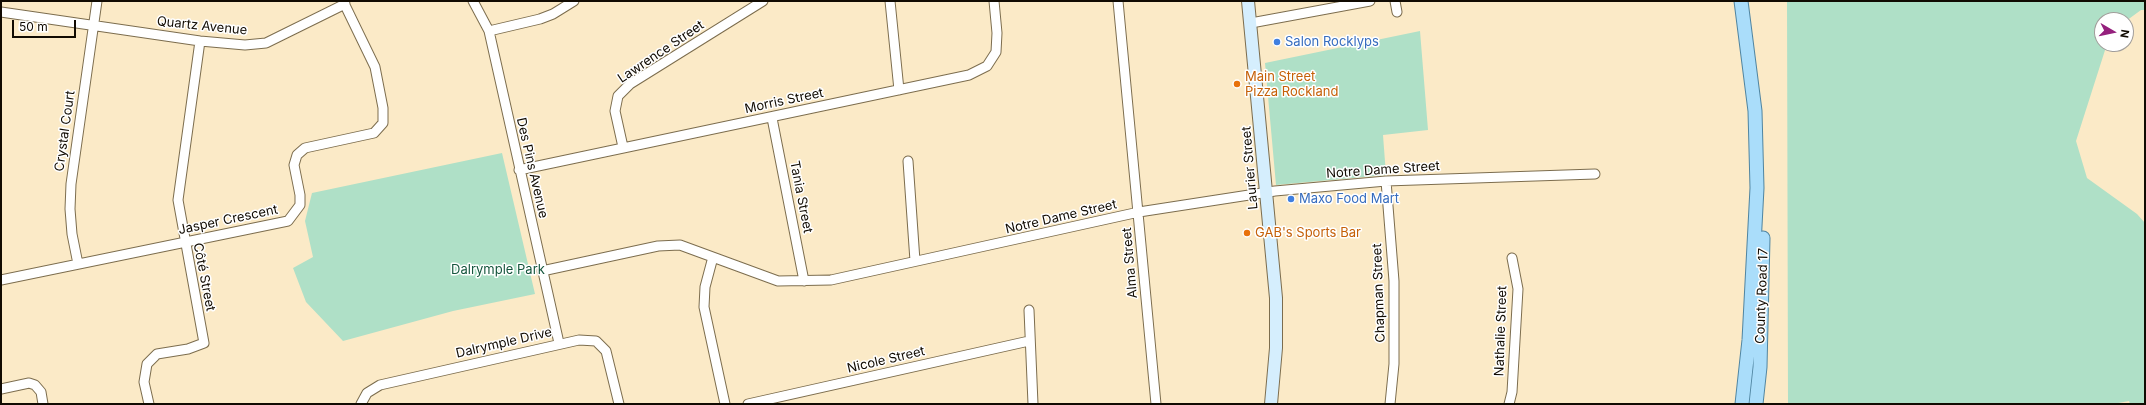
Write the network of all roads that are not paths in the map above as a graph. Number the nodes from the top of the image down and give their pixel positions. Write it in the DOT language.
graph roads {
  1 [pos="97,1"];
  2 [pos="474,1"];
  3 [pos="574,1"];
  4 [pos="763,1"];
  5 [pos="890,1"];
  6 [pos="994,1"];
  7 [pos="1118,1"];
  8 [pos="1248,1"];
  9 [pos="1370,1"];
  10 [pos="1395,1"];
  11 [pos="1741,1"];
  12 [pos="344,2"];
  13 [pos="1,12"];
  14 [pos="1397,12"];
  15 [pos="1251,23"];
  16 [pos="93,24"];
  17 [pos="489,31"];
  18 [pos="200,41"];
  19 [pos="899,90"];
  20 [pos="772,118"];
  21 [pos="623,147"];
  22 [pos="908,161"];
  23 [pos="519,170"];
  24 [pos="1595,174"];
  25 [pos="1386,181"];
  26 [pos="1757,188"];
  27 [pos="1267,192"];
  28 [pos="1139,212"];
  29 [pos="184,242"];
  30 [pos="713,257"];
  31 [pos="1512,258"];
  32 [pos="915,261"];
  33 [pos="78,264"];
  34 [pos="542,271"];
  35 [pos="1,280"];
  36 [pos="804,282"];
  37 [pos="1029,310"];
  38 [pos="1029,341"];
  39 [pos="559,343"];
  40 [pos="1,389"];
  41 [pos="43,404"];
  42 [pos="150,404"];
  43 [pos="361,404"];
  44 [pos="618,404"];
  45 [pos="725,404"];
  46 [pos="748,404"];
  47 [pos="1034,404"];
  48 [pos="1156,404"];
  49 [pos="1271,404"];
  50 [pos="1390,404"];
  51 [pos="1509,404"];
  52 [pos="1742,404"];
  53 [pos="1756,404"];
  1 -- 16 [label="street, Crystal Court"];
  2 -- 17 [label="street, Des Pins Avenue"];
  3 -- 17 [label="street"];
  4 -- 21 [label="street, Lawrence Street"];
  5 -- 19 [label="street"];
  6 -- 19 [label="street, Morris Street"];
  7 -- 28 [label="street, Alma Street"];
  8 -- 15 [label="main road, Laurier Street"];
  9 -- 15 [label="street"];
  10 -- 14 [label="street"];
  11 -- 26 [label="main road, County Road 17"];
  12 -- 18 [label="street, Quartz Avenue"];
  12 -- 29 [label="street, Jasper Crescent"];
  13 -- 16 [label="street, Quartz Avenue"];
  15 -- 27 [label="main road, Laurier Street"];
  16 -- 18 [label="street, Quartz Avenue"];
  16 -- 33 [label="street, Crystal Court"];
  17 -- 23 [label="street, Des Pins Avenue"];
  18 -- 29 [label="street, Côté Street"];
  19 -- 20 [label="street, Morris Street"];
  20 -- 21 [label="street, Morris Street"];
  20 -- 36 [label="street, Tania Street"];
  21 -- 23 [label="street, Morris Street"];
  22 -- 32 [label="street"];
  23 -- 34 [label="street, Des Pins Avenue"];
  24 -- 25 [label="street, Notre Dame Street"];
  25 -- 27 [label="street, Notre Dame Street"];
  25 -- 50 [label="street, Chapman Street"];
  26 -- 52 [label="main road, County Road 17"];
  26 -- 53 [label="main road, County Road 17"];
  27 -- 28 [label="street, Notre Dame Street"];
  27 -- 49 [label="main road, Laurier Street"];
  28 -- 32 [label="street, Notre Dame Street"];
  28 -- 48 [label="street, Alma Street"];
  29 -- 33 [label="street, Jasper Crescent"];
  29 -- 42 [label="street, Côté Street"];
  30 -- 34 [label="street, Notre Dame Street"];
  30 -- 36 [label="street, Notre Dame Street"];
  30 -- 45 [label="street"];
  31 -- 51 [label="street, Nathalie Street"];
  32 -- 36 [label="street, Notre Dame Street"];
  33 -- 35 [label="street, Jasper Crescent"];
  34 -- 39 [label="street, Des Pins Avenue"];
  37 -- 38 [label="street"];
  38 -- 46 [label="street, Nicole Street"];
  38 -- 47 [label="street"];
  39 -- 43 [label="street, Dalrymple Drive"];
  39 -- 44 [label="street, Dalrymple Drive"];
  40 -- 41 [label="street"];
}
